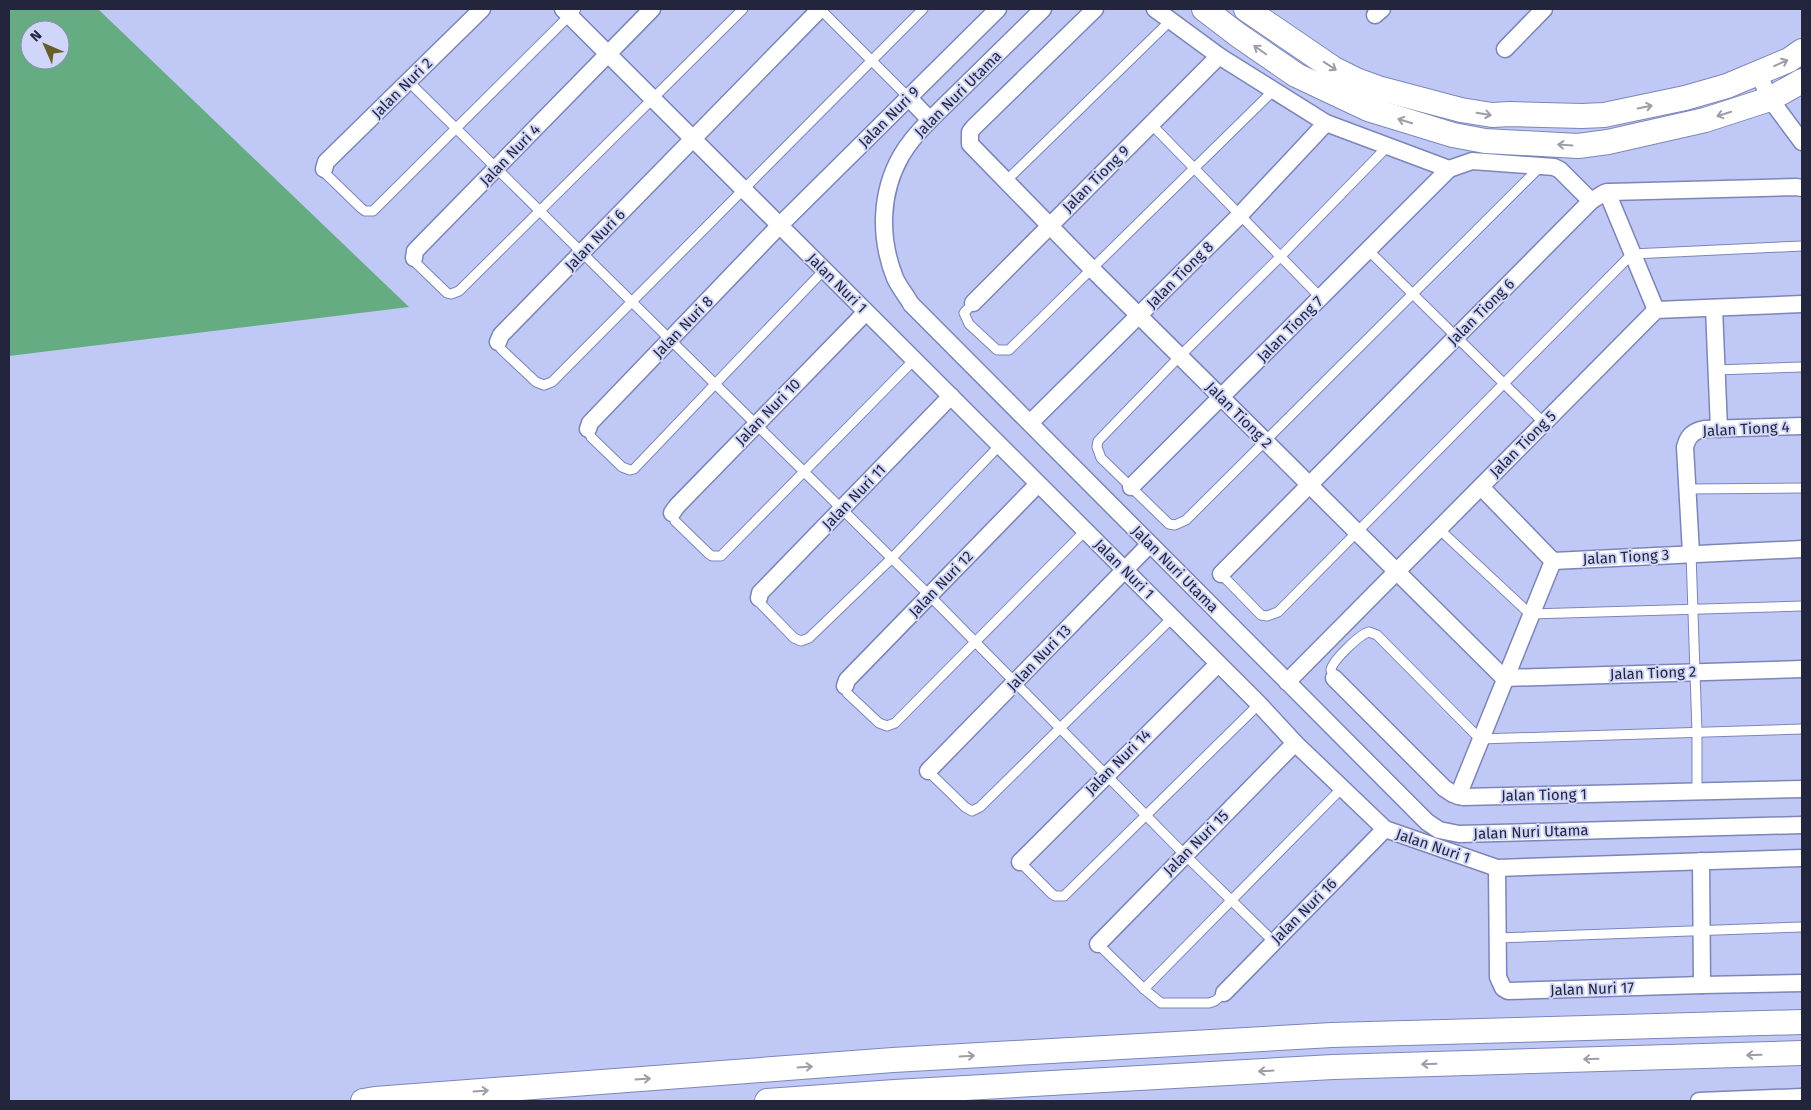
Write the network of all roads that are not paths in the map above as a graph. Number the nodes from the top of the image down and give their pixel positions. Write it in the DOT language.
graph roads {
  1 [pos="482,9"];
  2 [pos="652,9"];
  3 [pos="743,9"];
  4 [pos="820,9"];
  5 [pos="923,9"];
  6 [pos="998,9"];
  7 [pos="1043,9"];
  8 [pos="1095,9"];
  9 [pos="1155,9"];
  10 [pos="1204,9"];
  11 [pos="1246,9"];
  12 [pos="1544,9"];
  13 [pos="569,11"];
  14 [pos="1170,20"];
  15 [pos="1505,49"];
  16 [pos="1802,51"];
  17 [pos="607,53"];
  18 [pos="1219,56"];
  19 [pos="872,60"];
  20 [pos="1758,73"];
  21 [pos="1802,81"];
  22 [pos="409,82"];
  23 [pos="1274,90"];
  24 [pos="653,98"];
  25 [pos="909,98"];
  26 [pos="1770,99"];
  27 [pos="930,120"];
  28 [pos="1326,123"];
  29 [pos="1151,124"];
  30 [pos="456,129"];
  31 [pos="692,138"];
  32 [pos="1802,142"];
  33 [pos="1388,146"];
  34 [pos="1542,165"];
  35 [pos="324,169"];
  36 [pos="497,169"];
  37 [pos="1194,169"];
  38 [pos="1449,169"];
  39 [pos="1006,181"];
  40 [pos="1802,188"];
  41 [pos="744,190"];
  42 [pos="1607,192"];
  43 [pos="1591,201"];
  44 [pos="540,211"];
  45 [pos="1239,216"];
  46 [pos="780,225"];
  47 [pos="1050,225"];
  48 [pos="1802,246"];
  49 [pos="1368,250"];
  50 [pos="583,253"];
  51 [pos="1632,254"];
  52 [pos="1280,257"];
  53 [pos="414,258"];
  54 [pos="1092,269"];
  55 [pos="824,270"];
  56 [pos="1413,294"];
  57 [pos="1321,298"];
  58 [pos="632,302"];
  59 [pos="973,303"];
  60 [pos="1802,304"];
  61 [pos="1714,308"];
  62 [pos="1656,310"];
  63 [pos="866,312"];
  64 [pos="1139,315"];
  65 [pos="1456,337"];
  66 [pos="670,340"];
  67 [pos="498,342"];
  68 [pos="1180,356"];
  69 [pos="914,360"];
  70 [pos="1802,367"];
  71 [pos="1716,370"];
  72 [pos="715,384"];
  73 [pos="1504,384"];
  74 [pos="951,396"];
  75 [pos="1222,397"];
  76 [pos="1030,423"];
  77 [pos="1544,423"];
  78 [pos="756,425"];
  79 [pos="1802,426"];
  80 [pos="588,429"];
  81 [pos="1719,429"];
  82 [pos="1266,441"];
  83 [pos="1000,446"];
  84 [pos="805,472"];
  85 [pos="1038,484"];
  86 [pos="1310,484"];
  87 [pos="1131,487"];
  88 [pos="1481,487"];
  89 [pos="1802,488"];
  90 [pos="1687,489"];
  91 [pos="842,509"];
  92 [pos="672,513"];
  93 [pos="1439,529"];
  94 [pos="1085,531"];
  95 [pos="1357,532"];
  96 [pos="1150,544"];
  97 [pos="1802,549"];
  98 [pos="1691,553"];
  99 [pos="892,558"];
  100 [pos="1553,561"];
  101 [pos="1124,570"];
  102 [pos="1396,572"];
  103 [pos="1221,574"];
  104 [pos="930,596"];
  105 [pos="759,598"];
  106 [pos="1802,606"];
  107 [pos="1694,609"];
  108 [pos="1530,614"];
  109 [pos="1172,618"];
  110 [pos="975,642"];
  111 [pos="1218,664"];
  112 [pos="1802,668"];
  113 [pos="1694,672"];
  114 [pos="1334,678"];
  115 [pos="1504,678"];
  116 [pos="1015,682"];
  117 [pos="1287,682"];
  118 [pos="844,686"];
  119 [pos="1259,704"];
  120 [pos="1061,728"];
  121 [pos="1802,729"];
  122 [pos="1697,732"];
  123 [pos="1480,739"];
  124 [pos="1295,743"];
  125 [pos="928,772"];
  126 [pos="1106,774"];
  127 [pos="1342,788"];
  128 [pos="1802,789"];
  129 [pos="1696,792"];
  130 [pos="1458,796"];
  131 [pos="1147,815"];
  132 [pos="1802,825"];
  133 [pos="1384,829"];
  134 [pos="1185,855"];
  135 [pos="1802,858"];
  136 [pos="1701,861"];
  137 [pos="1020,862"];
  138 [pos="1497,868"];
  139 [pos="1231,901"];
  140 [pos="1802,927"];
  141 [pos="1702,932"];
  142 [pos="1497,938"];
  143 [pos="1274,942"];
  144 [pos="1098,944"];
  145 [pos="1802,983"];
  146 [pos="1702,984"];
  147 [pos="1144,989"];
  148 [pos="1224,993"];
  149 [pos="1802,1022"];
  150 [pos="1802,1053"];
  151 [pos="1802,1097"];
  152 [pos="1786,1099"];
  153 [pos="363,1101"];
  154 [pos="767,1101"];
  155 [pos="1699,1101"];
  1 -- 22 [label="street, Jalan Nuri 2"];
  2 -- 17 [label="street, Jalan Nuri 4"];
  3 -- 24 [label="lane"];
  4 -- 19 [label="lane"];
  4 -- 31 [label="street, Jalan Nuri 6"];
  5 -- 19 [label="lane"];
  6 -- 25 [label="street, Jalan Nuri 9"];
  7 -- 27 [label="street, Jalan Nuri Utama"];
  8 -- 39 [label="street, Jalan Tiong 2"];
  9 -- 14 [label="street"];
  26 -- 10 [label="main road, one-way"];
  11 -- 20 [label="main road, one-way"];
  12 -- 15 [label="street"];
  13 -- 17 [label="street, Jalan Nuri 1"];
  13 -- 30 [label="lane"];
  14 -- 18 [label="street"];
  14 -- 39 [label="lane"];
  20 -- 16 [label="main road, one-way"];
  17 -- 24 [label="street, Jalan Nuri 1"];
  17 -- 36 [label="street, Jalan Nuri 4"];
  18 -- 23 [label="street"];
  18 -- 29 [label="street, Jalan Tiong 9"];
  19 -- 25 [label="lane"];
  19 -- 41 [label="lane"];
  20 -- 26 [label="street"];
  21 -- 26 [label="main road"];
  22 -- 30 [label="lane"];
  22 -- 35 [label="street, Jalan Nuri 2"];
  23 -- 28 [label="street"];
  23 -- 37 [label="lane"];
  24 -- 31 [label="street, Jalan Nuri 1"];
  24 -- 44 [label="lane"];
  25 -- 27 [label="street"];
  25 -- 46 [label="street, Jalan Nuri 9"];
  26 -- 32 [label="street"];
  27 -- 76 [label="street, Jalan Nuri Utama"];
  28 -- 33 [label="street"];
  28 -- 45 [label="street, Jalan Tiong 8"];
  29 -- 37 [label="lane"];
  29 -- 47 [label="street, Jalan Tiong 9"];
  30 -- 35 [label="lane"];
  30 -- 36 [label="lane"];
  31 -- 41 [label="street, Jalan Nuri 1"];
  31 -- 50 [label="street, Jalan Nuri 6"];
  33 -- 38 [label="street"];
  33 -- 52 [label="lane"];
  34 -- 38 [label="street"];
  34 -- 43 [label="street"];
  34 -- 56 [label="lane"];
  36 -- 44 [label="lane"];
  36 -- 53 [label="street, Jalan Nuri 4"];
  37 -- 45 [label="lane"];
  37 -- 54 [label="lane"];
  38 -- 49 [label="street, Jalan Tiong 7"];
  39 -- 47 [label="street, Jalan Tiong 2"];
  40 -- 42 [label="street, Jalan Tiong 6"];
  41 -- 46 [label="street, Jalan Nuri 1"];
  41 -- 58 [label="lane"];
  42 -- 43 [label="street, Jalan Tiong 6"];
  42 -- 51 [label="street"];
  43 -- 65 [label="street, Jalan Tiong 6"];
  44 -- 50 [label="lane"];
  44 -- 53 [label="lane"];
  45 -- 52 [label="lane"];
  45 -- 64 [label="street, Jalan Tiong 8"];
  46 -- 55 [label="street, Jalan Nuri 1"];
  46 -- 66 [label="street, Jalan Nuri 8"];
  47 -- 54 [label="street, Jalan Tiong 2"];
  47 -- 59 [label="street, Jalan Tiong 9"];
  48 -- 51 [label="lane"];
  49 -- 56 [label="lane"];
  49 -- 57 [label="street, Jalan Tiong 7"];
  50 -- 58 [label="lane"];
  50 -- 67 [label="street, Jalan Nuri 6"];
  51 -- 62 [label="street"];
  51 -- 73 [label="lane"];
  52 -- 57 [label="lane"];
  52 -- 68 [label="lane"];
  54 -- 59 [label="lane"];
  54 -- 64 [label="street, Jalan Tiong 2"];
  55 -- 63 [label="street, Jalan Nuri 1"];
  55 -- 72 [label="lane"];
  56 -- 65 [label="lane"];
  56 -- 82 [label="lane"];
  57 -- 75 [label="street, Jalan Tiong 7"];
  58 -- 66 [label="lane"];
  58 -- 67 [label="lane"];
  60 -- 61 [label="street"];
  61 -- 62 [label="street"];
  61 -- 71 [label="street"];
  62 -- 77 [label="street, Jalan Tiong 5"];
  63 -- 69 [label="street, Jalan Nuri 1"];
  63 -- 78 [label="street, Jalan Nuri 10"];
  64 -- 68 [label="street, Jalan Tiong 2"];
  64 -- 76 [label="street, Jalan Tiong 8"];
  65 -- 73 [label="lane"];
  65 -- 86 [label="street, Jalan Tiong 6"];
  66 -- 72 [label="lane"];
  66 -- 80 [label="street, Jalan Nuri 8"];
  68 -- 75 [label="street, Jalan Tiong 2"];
  68 -- 87 [label="lane"];
  69 -- 74 [label="street, Jalan Nuri 1"];
  69 -- 84 [label="lane"];
  70 -- 71 [label="lane"];
  71 -- 81 [label="street"];
  72 -- 78 [label="lane"];
  72 -- 80 [label="lane"];
  73 -- 77 [label="lane"];
  73 -- 95 [label="lane"];
  74 -- 83 [label="street, Jalan Nuri 1"];
  74 -- 91 [label="street, Jalan Nuri 11"];
  75 -- 82 [label="street, Jalan Tiong 2"];
  75 -- 87 [label="street, Jalan Tiong 7"];
  76 -- 96 [label="street, Jalan Nuri Utama"];
  77 -- 88 [label="street, Jalan Tiong 5"];
  78 -- 84 [label="lane"];
  78 -- 92 [label="street, Jalan Nuri 10"];
  79 -- 81 [label="street, Jalan Tiong 4"];
  81 -- 90 [label="street, Jalan Tiong 4"];
  82 -- 86 [label="street, Jalan Tiong 2"];
  82 -- 87 [label="lane"];
  83 -- 85 [label="street, Jalan Nuri 1"];
  83 -- 99 [label="lane"];
  84 -- 91 [label="lane"];
  84 -- 92 [label="lane"];
  85 -- 94 [label="street, Jalan Nuri 1"];
  85 -- 104 [label="street, Jalan Nuri 12"];
  86 -- 95 [label="street, Jalan Tiong 2"];
  86 -- 103 [label="street, Jalan Tiong 6"];
  88 -- 93 [label="street, Jalan Tiong 5"];
  88 -- 100 [label="street"];
  89 -- 90 [label="lane"];
  90 -- 98 [label="street, Jalan Tiong 4"];
  91 -- 99 [label="lane"];
  91 -- 105 [label="street, Jalan Nuri 11"];
  93 -- 102 [label="street, Jalan Tiong 5"];
  93 -- 108 [label="lane"];
  94 -- 101 [label="street, Jalan Nuri 1"];
  94 -- 110 [label="lane"];
  95 -- 102 [label="street, Jalan Tiong 2"];
  95 -- 103 [label="lane"];
  96 -- 101 [label="street, Jalan Nuri 13"];
  96 -- 117 [label="street, Jalan Nuri Utama"];
  97 -- 98 [label="street, Jalan Tiong 3"];
  98 -- 100 [label="street, Jalan Tiong 3"];
  98 -- 107 [label="lane"];
  99 -- 104 [label="lane"];
  99 -- 105 [label="lane"];
  100 -- 108 [label="street"];
  101 -- 109 [label="street, Jalan Nuri 1"];
  101 -- 116 [label="street, Jalan Nuri 13"];
  102 -- 115 [label="street, Jalan Tiong 2"];
  102 -- 117 [label="street, Jalan Tiong 5"];
  104 -- 110 [label="lane"];
  104 -- 118 [label="street, Jalan Nuri 12"];
  106 -- 107 [label="lane"];
  107 -- 108 [label="lane"];
  107 -- 113 [label="lane"];
  108 -- 115 [label="street"];
  109 -- 111 [label="street, Jalan Nuri 1"];
  109 -- 120 [label="lane"];
  110 -- 116 [label="lane"];
  110 -- 118 [label="lane"];
  111 -- 119 [label="street, Jalan Nuri 1"];
  111 -- 126 [label="street, Jalan Nuri 14"];
  112 -- 113 [label="street, Jalan Tiong 2"];
  113 -- 115 [label="street, Jalan Tiong 2"];
  113 -- 122 [label="lane"];
  114 -- 123 [label="lane"];
  114 -- 130 [label="street"];
  115 -- 123 [label="street"];
  116 -- 120 [label="lane"];
  116 -- 125 [label="street, Jalan Nuri 13"];
  117 -- 132 [label="street, Jalan Nuri Utama"];
  119 -- 124 [label="street, Jalan Nuri 1"];
  119 -- 131 [label="lane"];
  120 -- 125 [label="lane"];
  120 -- 126 [label="lane"];
  121 -- 122 [label="lane"];
  122 -- 123 [label="lane"];
  122 -- 129 [label="lane"];
  123 -- 130 [label="street"];
  124 -- 127 [label="street, Jalan Nuri 1"];
  124 -- 134 [label="street, Jalan Nuri 15"];
  126 -- 131 [label="lane"];
  126 -- 137 [label="street, Jalan Nuri 14"];
  127 -- 133 [label="street, Jalan Nuri 1"];
  127 -- 139 [label="lane"];
  128 -- 129 [label="street, Jalan Tiong 1"];
  129 -- 130 [label="street, Jalan Tiong 1"];
  131 -- 134 [label="lane"];
  131 -- 137 [label="lane"];
  133 -- 138 [label="street, Jalan Nuri 1"];
  133 -- 143 [label="street, Jalan Nuri 16"];
  134 -- 139 [label="lane"];
  134 -- 144 [label="street, Jalan Nuri 15"];
  135 -- 136 [label="street, Jalan Nuri 1"];
  136 -- 138 [label="street, Jalan Nuri 1"];
  136 -- 141 [label="street"];
  138 -- 142 [label="street, Jalan Nuri 17"];
  139 -- 143 [label="lane"];
  139 -- 147 [label="lane"];
  140 -- 141 [label="lane"];
  141 -- 142 [label="lane"];
  141 -- 146 [label="street"];
  142 -- 146 [label="street, Jalan Nuri 17"];
  143 -- 148 [label="street, Jalan Nuri 16"];
  144 -- 147 [label="lane"];
  145 -- 146 [label="street, Jalan Nuri 17"];
  147 -- 148 [label="lane"];
  153 -- 149 [label="main road, one-way"];
  150 -- 154 [label="main road, one-way"];
  151 -- 152 [label="street"];
  152 -- 155 [label="street"];
}
